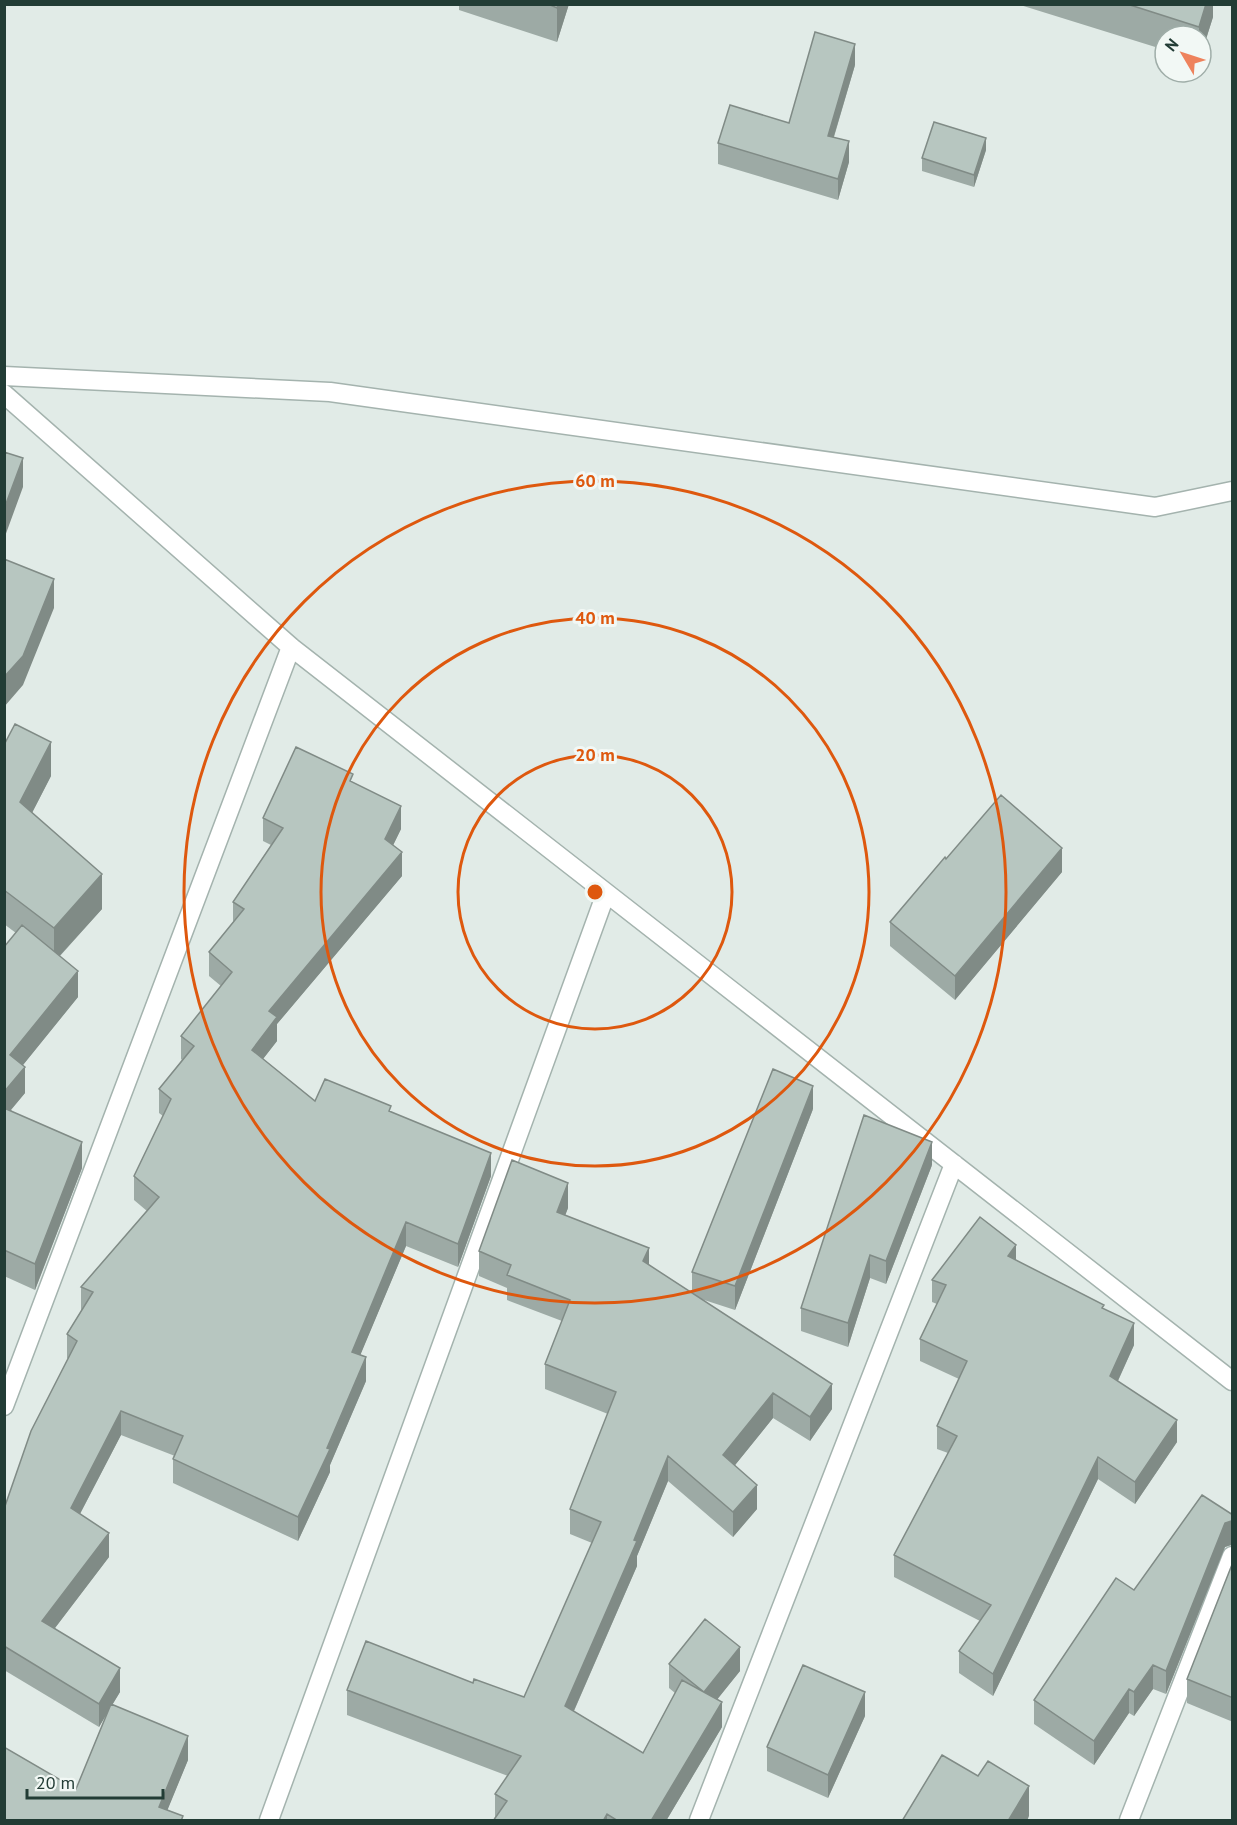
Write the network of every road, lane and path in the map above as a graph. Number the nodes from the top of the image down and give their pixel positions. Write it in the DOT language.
graph roads {
  1 [pos="4,376"];
  2 [pos="4,394"];
  3 [pos="1233,490"];
  4 [pos="291,647"];
  5 [pos="606,893"];
  6 [pos="954,1164"];
  7 [pos="1233,1381"];
  8 [pos="4,1406"];
  9 [pos="1233,1556"];
  10 [pos="269,1821"];
  11 [pos="699,1821"];
  12 [pos="1130,1821"];
  1 -- 3 [label="street"];
  2 -- 4 [label="street"];
  4 -- 5 [label="street"];
  4 -- 8 [label="street"];
  5 -- 6 [label="street"];
  5 -- 10 [label="street"];
  6 -- 7 [label="street"];
  6 -- 11 [label="street"];
  9 -- 12 [label="street"];
}
